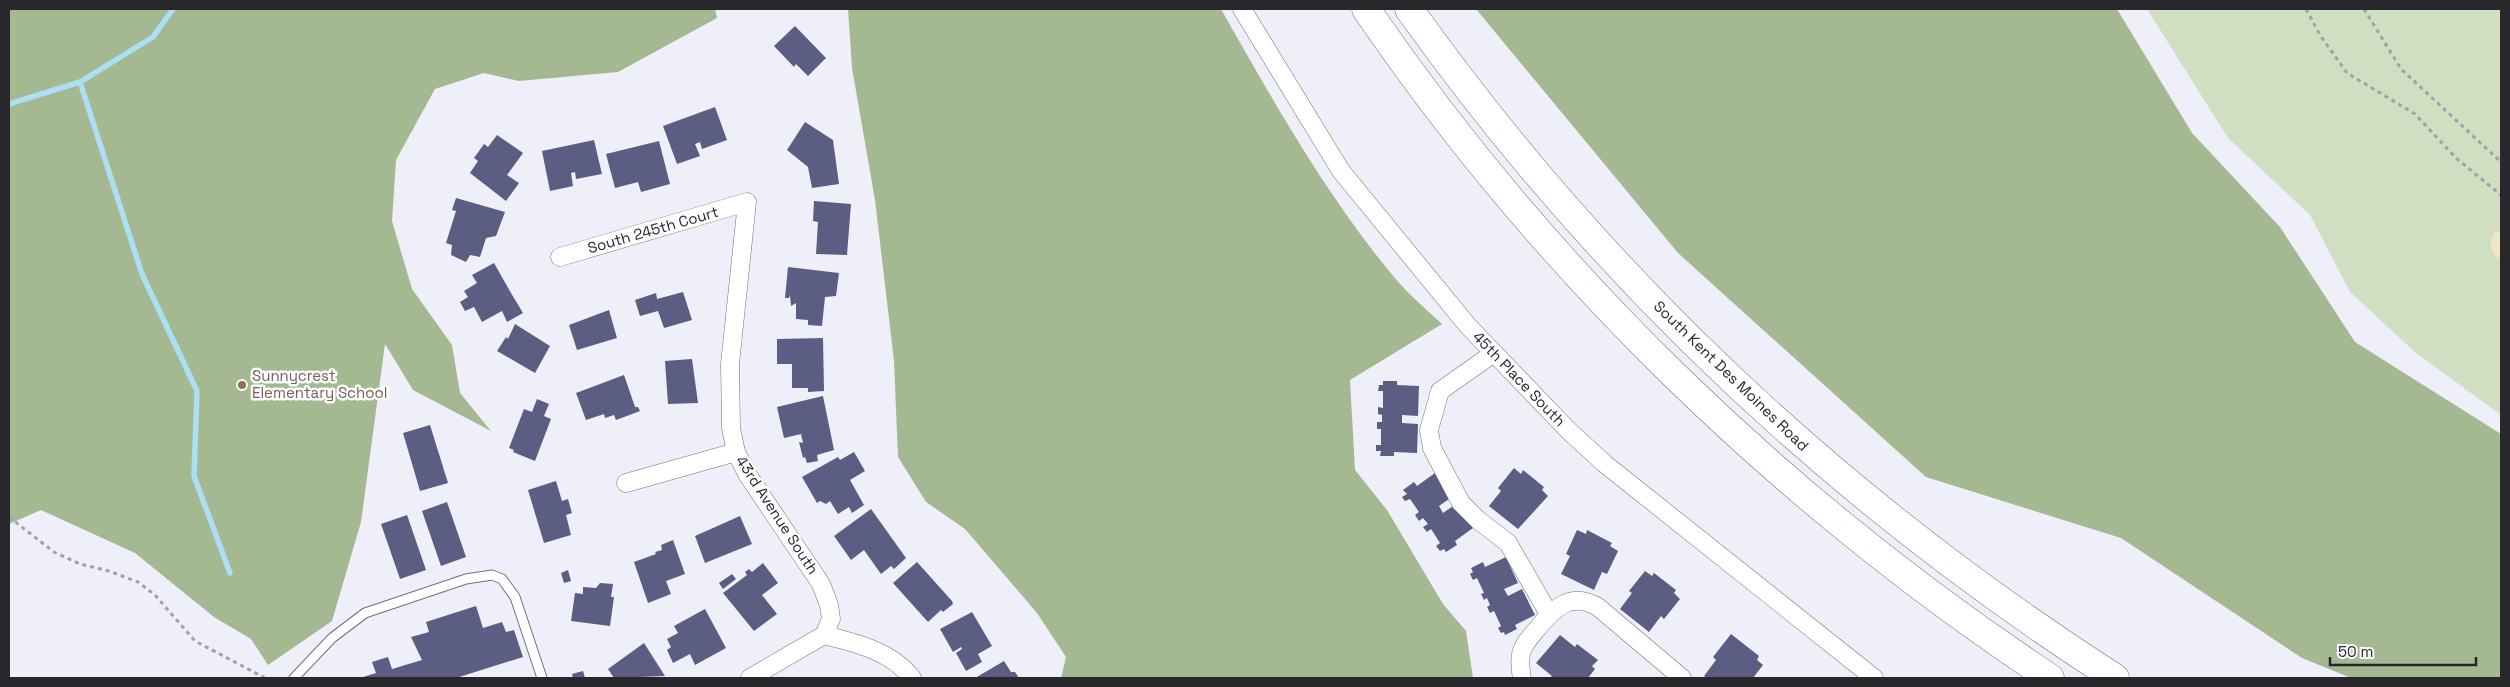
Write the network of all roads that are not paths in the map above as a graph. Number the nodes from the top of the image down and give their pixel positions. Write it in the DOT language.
graph roads {
  1 [pos="1242,9"];
  2 [pos="1366,9"];
  3 [pos="1409,9"];
  4 [pos="747,202"];
  5 [pos="560,258"];
  6 [pos="1494,353"];
  7 [pos="736,452"];
  8 [pos="626,482"];
  9 [pos="1549,614"];
  10 [pos="824,635"];
  11 [pos="294,678"];
  12 [pos="542,678"];
  13 [pos="750,678"];
  14 [pos="912,678"];
  15 [pos="1522,678"];
  16 [pos="1682,678"];
  17 [pos="1874,678"];
  18 [pos="2050,678"];
  19 [pos="2115,678"];
  1 -- 6 [label="street, 45th Place South"];
  2 -- 18 [label="highway"];
  3 -- 19 [label="highway, South Kent Des Moines Road"];
  4 -- 5 [label="street, South 245th Court"];
  4 -- 7 [label="street, 43rd Avenue South"];
  6 -- 9 [label="street"];
  6 -- 17 [label="street, 45th Place South"];
  7 -- 8 [label="street"];
  7 -- 10 [label="street, 43rd Avenue South"];
  9 -- 15 [label="street"];
  9 -- 16 [label="street"];
  10 -- 13 [label="street"];
  10 -- 14 [label="street"];
  11 -- 12 [label="lane"];
}
